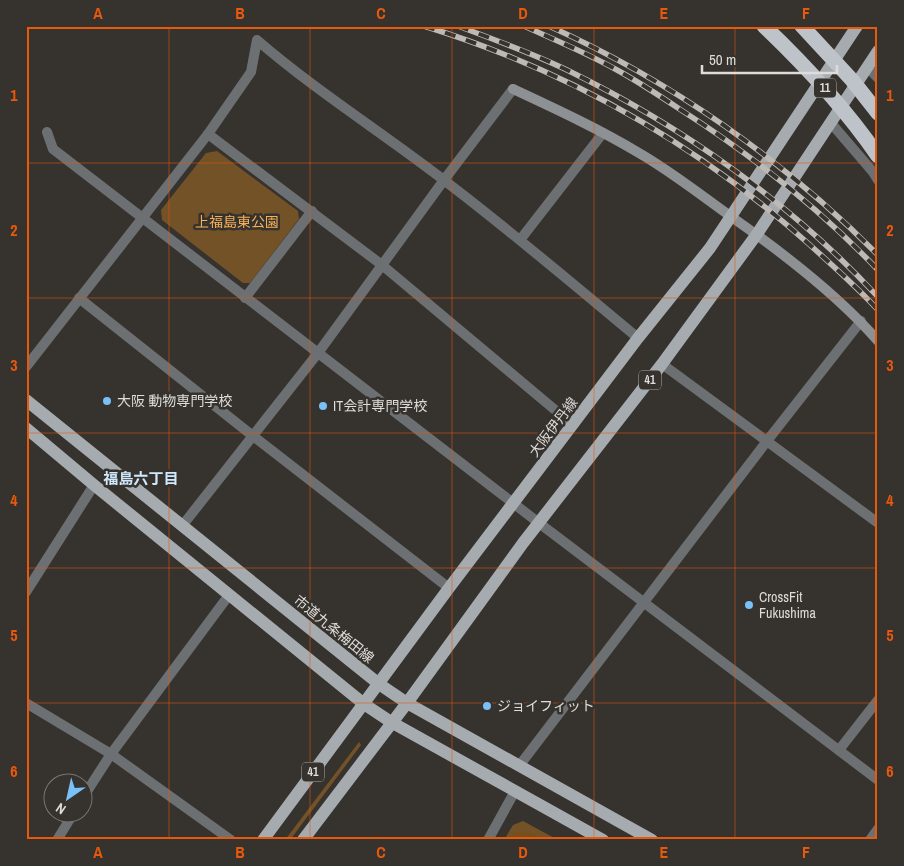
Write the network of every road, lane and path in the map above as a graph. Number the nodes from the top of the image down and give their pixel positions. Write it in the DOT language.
graph roads {
  1 [pos="764,26"];
  2 [pos="802,26"];
  3 [pos="857,26"];
  4 [pos="878,51"];
  5 [pos="867,67"];
  6 [pos="878,78"];
  7 [pos="878,113"];
  8 [pos="831,123"];
  9 [pos="47,132"];
  10 [pos="603,133"];
  11 [pos="208,134"];
  12 [pos="878,156"];
  13 [pos="444,180"];
  14 [pos="878,180"];
  15 [pos="312,211"];
  16 [pos="731,216"];
  17 [pos="141,218"];
  18 [pos="757,234"];
  19 [pos="520,240"];
  20 [pos="382,265"];
  21 [pos="79,298"];
  22 [pos="245,298"];
  23 [pos="861,322"];
  24 [pos="638,338"];
  25 [pos="878,341"];
  26 [pos="318,353"];
  27 [pos="662,364"];
  28 [pos="26,367"];
  29 [pos="26,400"];
  30 [pos="572,425"];
  31 [pos="26,428"];
  32 [pos="252,436"];
  33 [pos="767,441"];
  34 [pos="94,485"];
  35 [pos="514,504"];
  36 [pos="539,523"];
  37 [pos="878,523"];
  38 [pos="182,526"];
  39 [pos="449,588"];
  40 [pos="26,592"];
  41 [pos="229,594"];
  42 [pos="644,602"];
  43 [pos="379,684"];
  44 [pos="878,700"];
  45 [pos="26,703"];
  46 [pos="407,703"];
  47 [pos="364,704"];
  48 [pos="391,722"];
  49 [pos="839,750"];
  50 [pos="112,754"];
  51 [pos="519,766"];
  52 [pos="878,780"];
  53 [pos="92,784"];
  54 [pos="515,791"];
  55 [pos="67,824"];
  56 [pos="878,829"];
  57 [pos="57,840"];
  58 [pos="231,840"];
  59 [pos="263,840"];
  60 [pos="303,840"];
  61 [pos="488,840"];
  62 [pos="603,840"];
  63 [pos="652,840"];
  64 [pos="870,840"];
  1 -- 12 [label="highway, 11, bridge"];
  2 -- 7 [label="highway, 11, bridge"];
  3 -- 16 [label="main road, 大阪伊丹線 / 41"];
  4 -- 5 [label="main road, 41"];
  5 -- 6 [label="street"];
  5 -- 8 [label="main road, 41"];
  8 -- 14 [label="street"];
  8 -- 18 [label="main road, 41"];
  9 -- 17 [label="street"];
  10 -- 13 [label="street"];
  10 -- 16 [label="street"];
  10 -- 19 [label="street"];
  11 -- 13 [label="street"];
  11 -- 15 [label="street"];
  11 -- 17 [label="street"];
  13 -- 19 [label="street"];
  13 -- 20 [label="street"];
  15 -- 20 [label="street"];
  15 -- 22 [label="street"];
  16 -- 18 [label="street"];
  16 -- 24 [label="main road, 大阪伊丹線 / 41"];
  17 -- 21 [label="street"];
  17 -- 22 [label="street"];
  18 -- 23 [label="street"];
  18 -- 27 [label="main road, 41"];
  19 -- 24 [label="street"];
  20 -- 26 [label="street"];
  20 -- 30 [label="street"];
  21 -- 28 [label="street"];
  21 -- 32 [label="street"];
  22 -- 26 [label="street"];
  23 -- 25 [label="street"];
  23 -- 33 [label="street"];
  24 -- 30 [label="main road, 大阪伊丹線 / 41"];
  26 -- 32 [label="street"];
  26 -- 35 [label="street"];
  27 -- 33 [label="street"];
  27 -- 36 [label="main road, 41"];
  29 -- 38 [label="main road, 市道九条梅田線"];
  30 -- 35 [label="main road, 大阪伊丹線 / 41"];
  31 -- 34 [label="main road"];
  32 -- 38 [label="street"];
  32 -- 39 [label="street"];
  33 -- 37 [label="street"];
  33 -- 42 [label="street"];
  34 -- 40 [label="street"];
  34 -- 41 [label="main road"];
  35 -- 36 [label="street"];
  35 -- 39 [label="main road, 大阪伊丹線 / 41"];
  36 -- 42 [label="street"];
  36 -- 46 [label="main road, 41"];
  38 -- 43 [label="main road, 市道九条梅田線"];
  39 -- 43 [label="main road, 大阪伊丹線 / 41"];
  41 -- 47 [label="main road"];
  41 -- 50 [label="street"];
  42 -- 49 [label="street"];
  42 -- 51 [label="street"];
  43 -- 46 [label="main road, 市道九条梅田線"];
  43 -- 47 [label="main road, 大阪伊丹線 / 41"];
  44 -- 49 [label="street"];
  45 -- 50 [label="street"];
  46 -- 48 [label="main road, 41"];
  46 -- 51 [label="main road, 市道九条梅田線"];
  47 -- 48 [label="main road"];
  47 -- 59 [label="main road, 大阪伊丹線 / 41"];
  48 -- 54 [label="main road"];
  48 -- 60 [label="main road, 41"];
  49 -- 52 [label="street"];
  50 -- 53 [label="street"];
  50 -- 58 [label="street"];
  51 -- 63 [label="main road, 市道九条梅田線"];
  54 -- 61 [label="street"];
  54 -- 62 [label="main road"];
  55 -- 57 [label="street"];
  56 -- 64 [label="street"];
}
